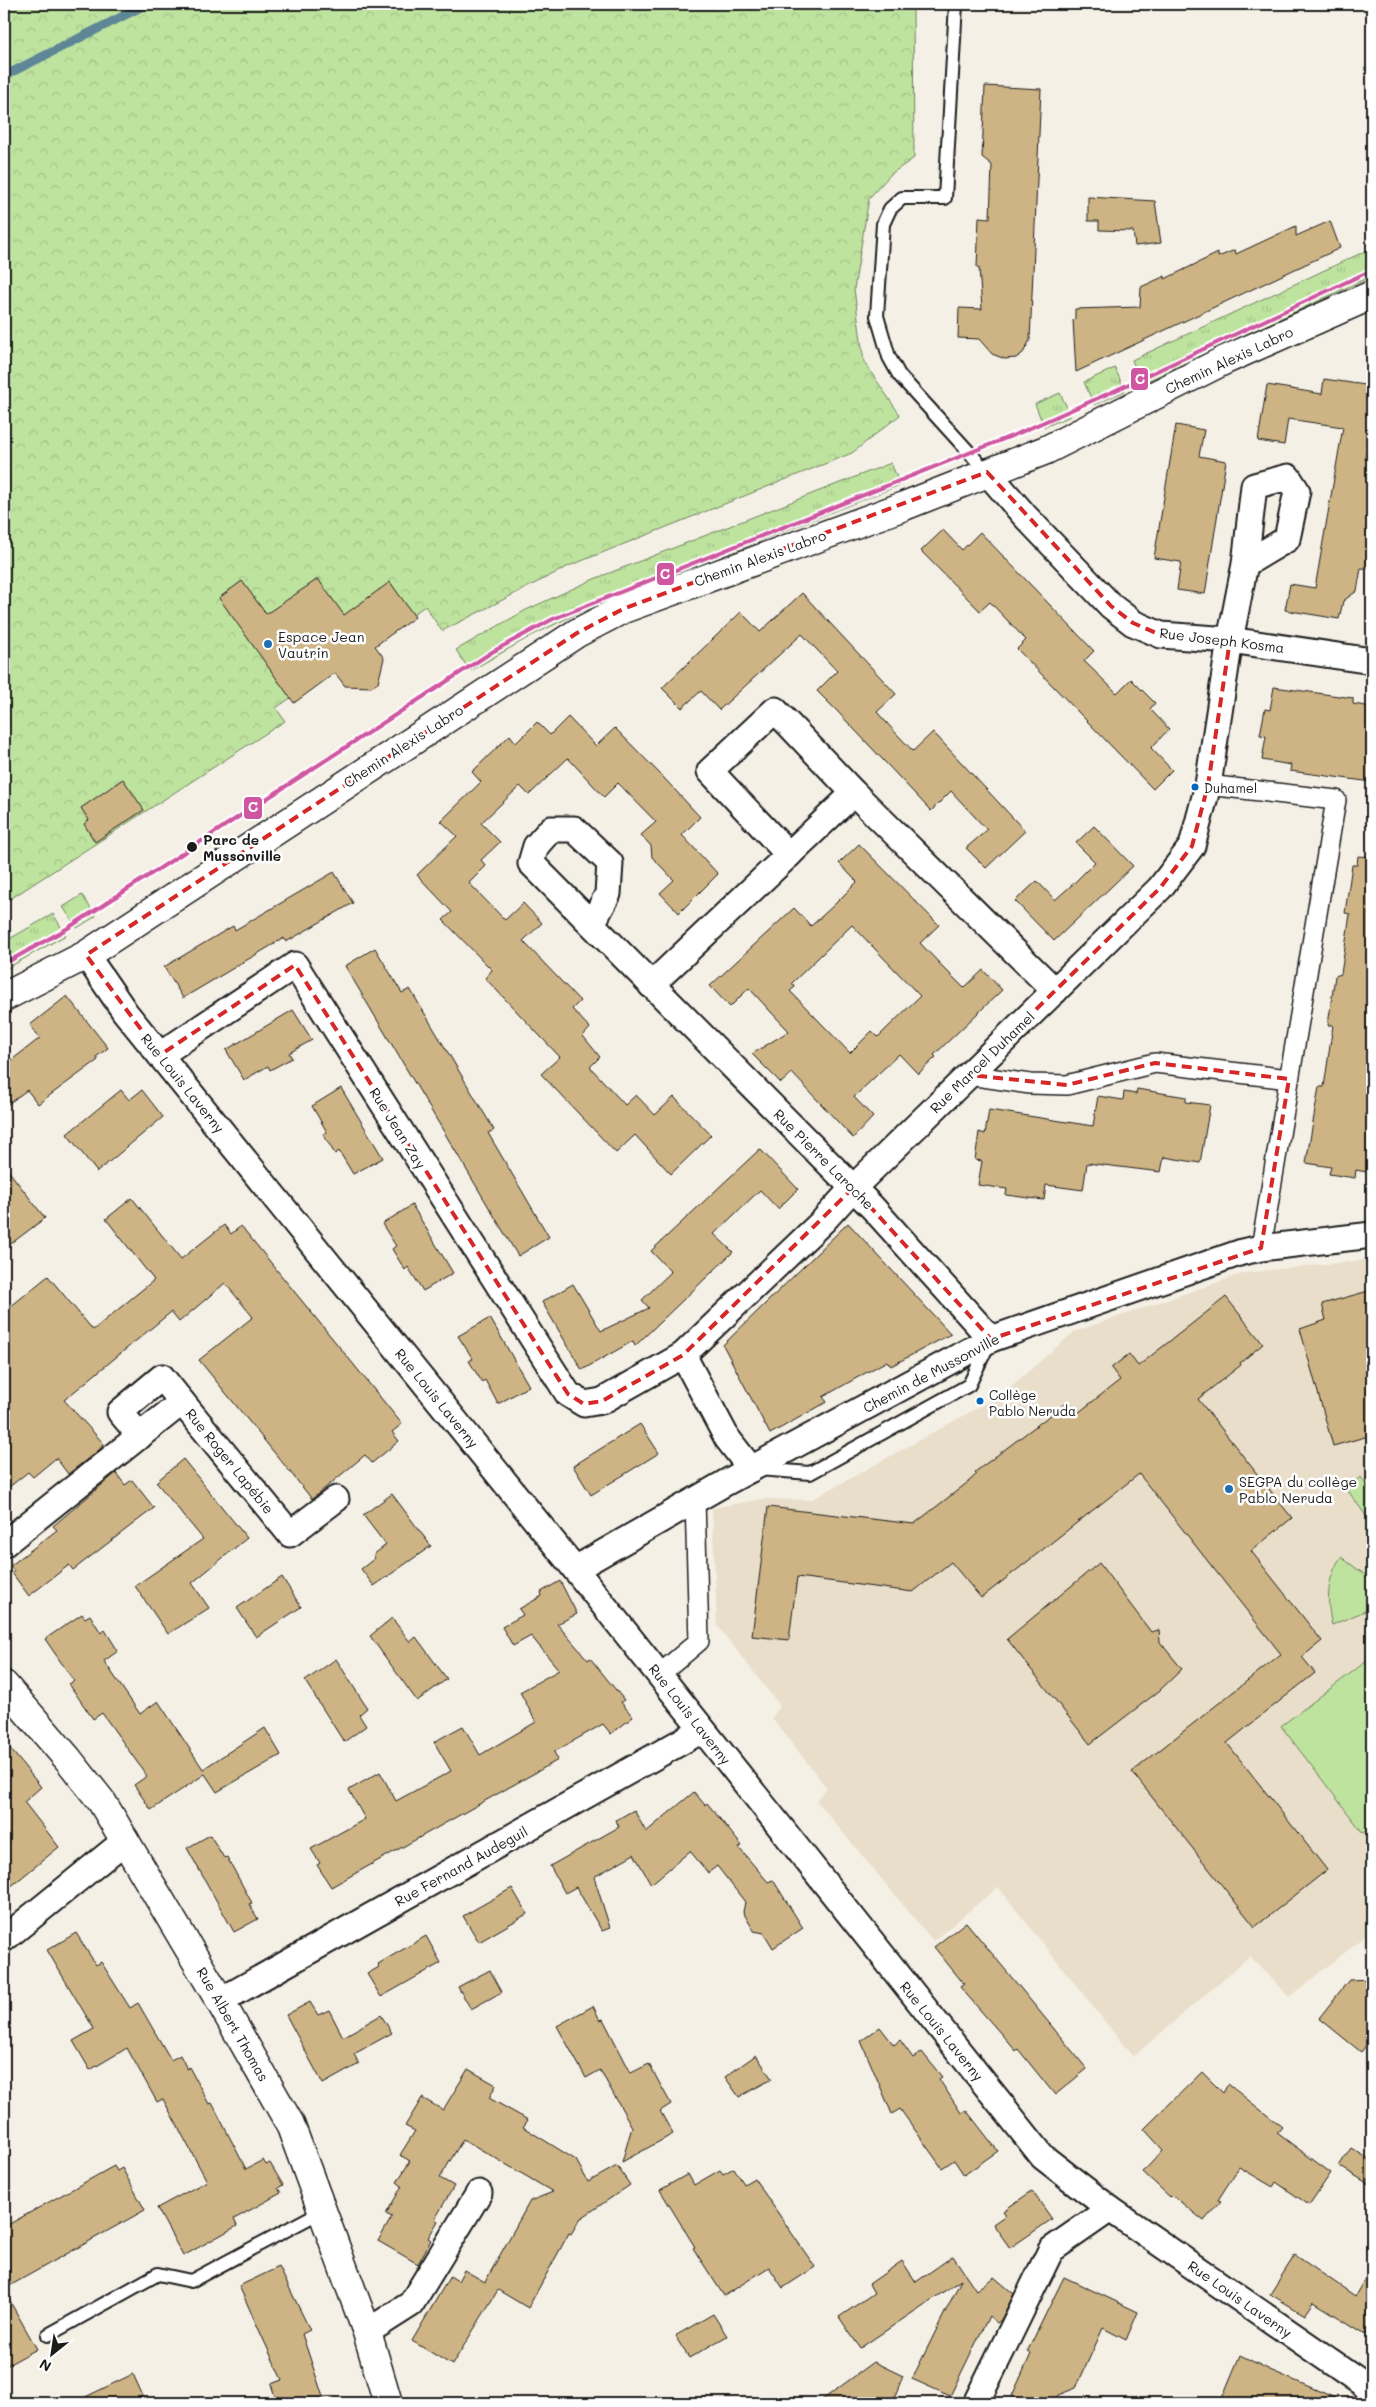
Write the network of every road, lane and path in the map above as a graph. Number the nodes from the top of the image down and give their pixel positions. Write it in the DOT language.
graph roads {
  1 [pos="956,4"];
  2 [pos="1372,295"];
  3 [pos="987,472"];
  4 [pos="1245,564"];
  5 [pos="1230,640"];
  6 [pos="1372,660"];
  7 [pos="1208,785"];
  8 [pos="854,794"];
  9 [pos="789,855"];
  10 [pos="592,924"];
  11 [pos="86,955"];
  12 [pos="651,985"];
  13 [pos="1055,991"];
  14 [pos="4,997"];
  15 [pos="160,1055"];
  16 [pos="969,1074"];
  17 [pos="1289,1079"];
  18 [pos="853,1188"];
  19 [pos="1372,1235"];
  20 [pos="1261,1248"];
  21 [pos="992,1338"];
  22 [pos="683,1355"];
  23 [pos="602,1401"];
  24 [pos="751,1468"];
  25 [pos="336,1499"];
  26 [pos="695,1500"];
  27 [pos="4,1544"];
  28 [pos="575,1569"];
  29 [pos="659,1674"];
  30 [pos="4,1684"];
  31 [pos="702,1730"];
  32 [pos="126,1840"];
  33 [pos="4,1938"];
  34 [pos="220,2001"];
  35 [pos="479,2193"];
  36 [pos="1110,2209"];
  37 [pos="322,2211"];
  38 [pos="367,2332"];
  39 [pos="48,2335"];
  40 [pos="1372,2390"];
  41 [pos="388,2403"];
  42 [pos="976,2403"];
  1 -- 3 [label="lane"];
  2 -- 3 [label="street, Chemin Alexis Labro"];
  3 -- 5 [label="street, Rue Joseph Kosma"];
  3 -- 11 [label="street, Chemin Alexis Labro"];
  4 -- 5 [label="street, Rue Marcel Duhamel"];
  5 -- 6 [label="street, Rue Joseph Kosma"];
  5 -- 7 [label="street, Rue Marcel Duhamel"];
  7 -- 13 [label="street, Rue Marcel Duhamel"];
  7 -- 17 [label="street"];
  8 -- 9 [label="street"];
  8 -- 9 [label="street"];
  8 -- 13 [label="street"];
  9 -- 12 [label="street"];
  10 -- 12 [label="street, Rue Pierre Laroche"];
  11 -- 14 [label="street, Chemin Alexis Labro"];
  11 -- 15 [label="street, Rue Louis Laverny"];
  12 -- 18 [label="street, Rue Pierre Laroche"];
  13 -- 16 [label="street, Rue Marcel Duhamel"];
  15 -- 23 [label="street, Rue Jean Zay"];
  15 -- 28 [label="street, Rue Louis Laverny"];
  16 -- 17 [label="street"];
  16 -- 18 [label="street, Rue Marcel Duhamel"];
  17 -- 20 [label="street"];
  18 -- 21 [label="street, Rue Pierre Laroche"];
  18 -- 22 [label="street, Rue Marcel Duhamel"];
  19 -- 20 [label="street, Chemin de Mussonville"];
  20 -- 21 [label="street, Chemin de Mussonville"];
  21 -- 24 [label="street, Chemin de Mussonville"];
  22 -- 23 [label="street, Rue Marcel Duhamel"];
  22 -- 24 [label="street"];
  24 -- 26 [label="street, Chemin de Mussonville"];
  25 -- 27 [label="street, Rue Roger Lapébie"];
  26 -- 28 [label="street, Chemin de Mussonville"];
  26 -- 29 [label="street"];
  28 -- 29 [label="street, Rue Louis Laverny"];
  29 -- 31 [label="street, Rue Louis Laverny"];
  30 -- 32 [label="street, Rue Albert Thomas"];
  31 -- 34 [label="street, Rue Fernand Audeguil"];
  31 -- 36 [label="street, Rue Louis Laverny"];
  32 -- 33 [label="street"];
  32 -- 34 [label="street, Rue Albert Thomas"];
  34 -- 37 [label="street, Rue Albert Thomas"];
  35 -- 38 [label="street"];
  36 -- 40 [label="street, Rue Louis Laverny"];
  36 -- 42 [label="street"];
  37 -- 38 [label="street, Rue Albert Thomas"];
  37 -- 39 [label="lane"];
  38 -- 41 [label="street, Rue Albert Thomas"];
}
